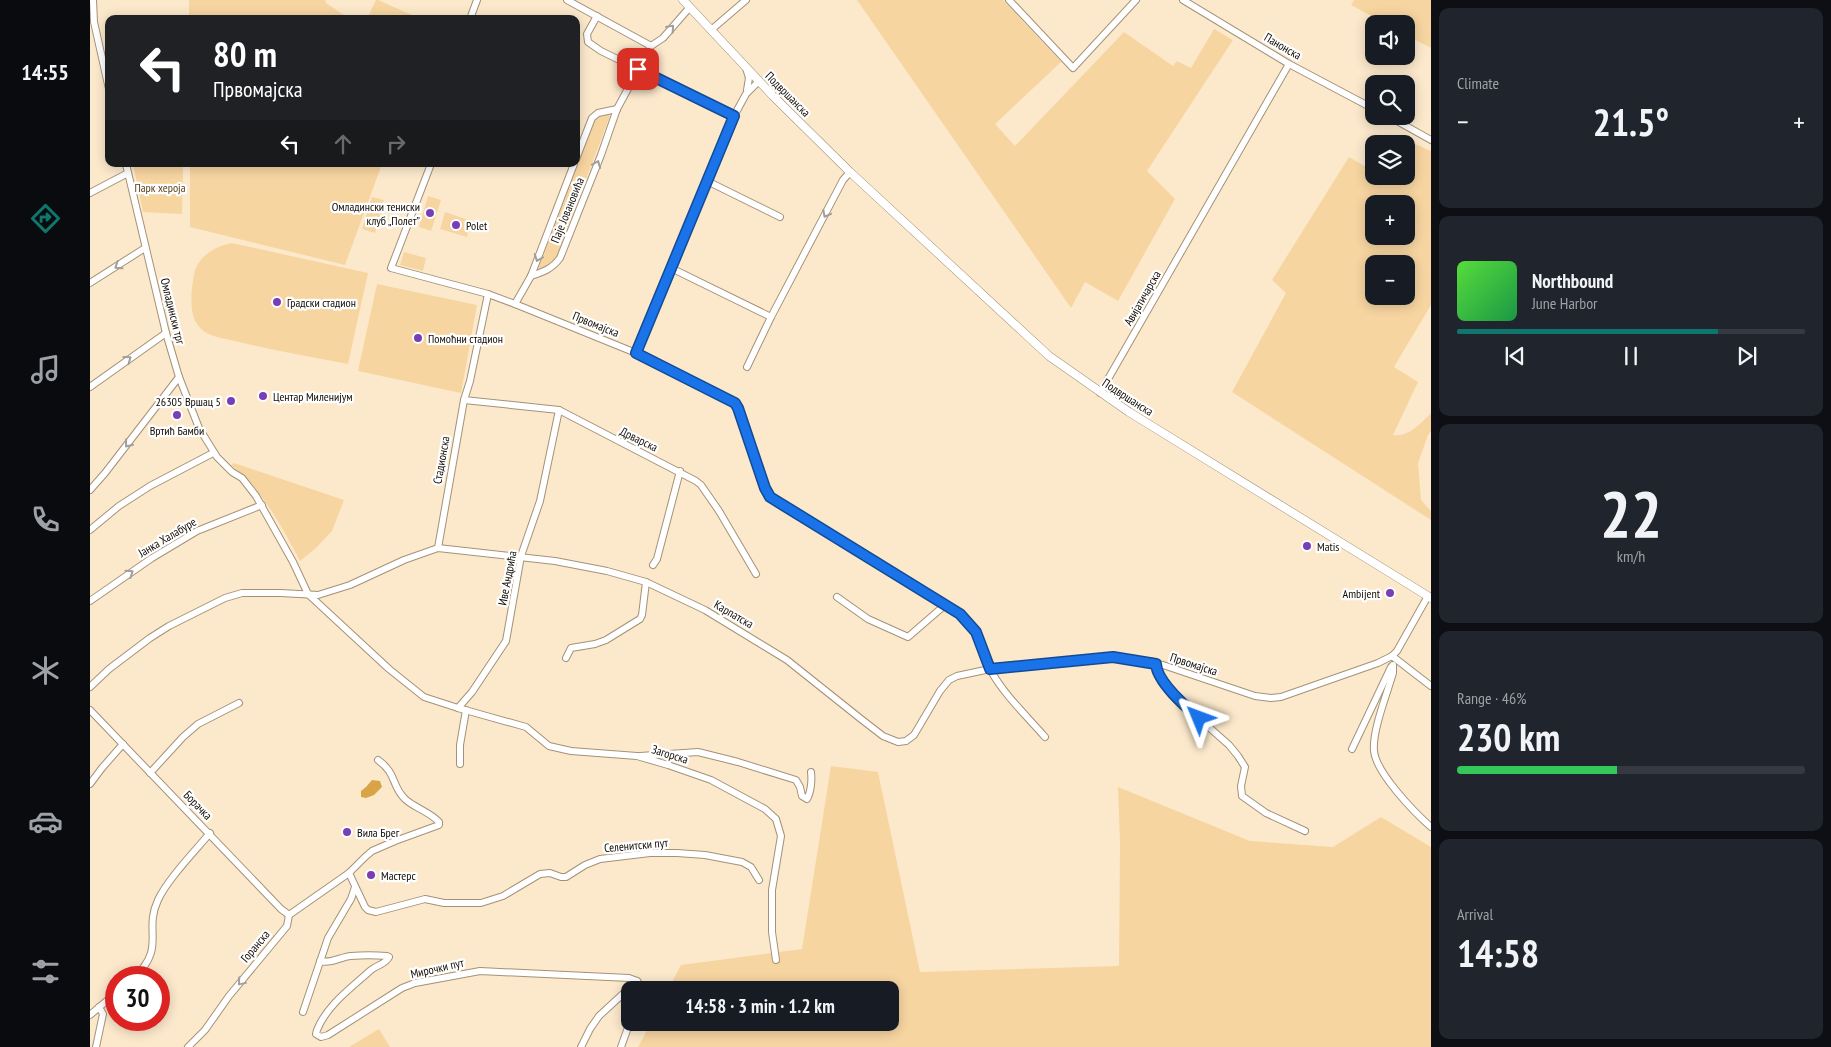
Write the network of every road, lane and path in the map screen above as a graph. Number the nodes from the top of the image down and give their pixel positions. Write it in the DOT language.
graph roads {
  1 [pos="93,0"];
  2 [pos="477,0"];
  3 [pos="567,0"];
  4 [pos="683,0"];
  5 [pos="746,0"];
  6 [pos="1009,0"];
  7 [pos="1136,0"];
  8 [pos="1183,0"];
  9 [pos="690,7"];
  10 [pos="471,15"];
  11 [pos="598,16"];
  12 [pos="711,30"];
  13 [pos="651,46"];
  14 [pos="1289,64"];
  15 [pos="746,67"];
  16 [pos="638,69"];
  17 [pos="105,71"];
  18 [pos="759,81"];
  19 [pos="746,94"];
  20 [pos="1365,104"];
  21 [pos="617,109"];
  22 [pos="734,116"];
  23 [pos="1404,125"];
  24 [pos="1431,140"];
  25 [pos="580,149"];
  26 [pos="127,167"];
  27 [pos="430,167"];
  28 [pos="573,167"];
  29 [pos="850,172"];
  30 [pos="128,173"];
  31 [pos="707,181"];
  32 [pos="90,193"];
  33 [pos="780,217"];
  34 [pos="145,248"];
  35 [pos="671,268"];
  36 [pos="531,276"];
  37 [pos="90,283"];
  38 [pos="488,294"];
  39 [pos="516,304"];
  40 [pos="771,317"];
  41 [pos="166,333"];
  42 [pos="636,353"];
  43 [pos="747,367"];
  44 [pos="179,377"];
  45 [pos="90,387"];
  46 [pos="1100,393"];
  47 [pos="464,400"];
  48 [pos="559,410"];
  49 [pos="215,455"];
  50 [pos="680,471"];
  51 [pos="90,490"];
  52 [pos="262,504"];
  53 [pos="90,530"];
  54 [pos="438,548"];
  55 [pos="521,556"];
  56 [pos="653,565"];
  57 [pos="756,574"];
  58 [pos="646,582"];
  59 [pos="308,594"];
  60 [pos="837,597"];
  61 [pos="1429,597"];
  62 [pos="90,601"];
  63 [pos="946,605"];
  64 [pos="1392,656"];
  65 [pos="566,658"];
  66 [pos="1156,664"];
  67 [pos="1392,665"];
  68 [pos="990,669"];
  69 [pos="1431,686"];
  70 [pos="90,687"];
  71 [pos="239,703"];
  72 [pos="458,708"];
  73 [pos="90,710"];
  74 [pos="466,710"];
  75 [pos="1045,737"];
  76 [pos="123,744"];
  77 [pos="1352,749"];
  78 [pos="637,756"];
  79 [pos="378,760"];
  80 [pos="460,764"];
  81 [pos="811,772"];
  82 [pos="150,773"];
  83 [pos="90,784"];
  84 [pos="1431,827"];
  85 [pos="1305,831"];
  86 [pos="210,833"];
  87 [pos="349,873"];
  88 [pos="759,880"];
  89 [pos="355,887"];
  90 [pos="289,915"];
  91 [pos="776,960"];
  92 [pos="320,961"];
  93 [pos="144,966"];
  94 [pos="637,981"];
  95 [pos="621,996"];
  96 [pos="105,1002"];
  97 [pos="99,1007"];
  98 [pos="303,1012"];
  99 [pos="90,1015"];
  100 [pos="627,1031"];
  101 [pos="96,1047"];
  102 [pos="188,1047"];
  103 [pos="582,1047"];
  104 [pos="621,1047"];
  1 -- 17 [label="street"];
  2 -- 10 [label="street"];
  3 -- 11 [label="street"];
  4 -- 9 [label="street, Подвршанска"];
  5 -- 12 [label="street"];
  6 -- 7 [label="street"];
  8 -- 14 [label="street, Панонска"];
  9 -- 12 [label="street, Подвршанска"];
  13 -- 9 [label="street, Паје Јовановића, one-way"];
  11 -- 13 [label="street"];
  11 -- 16 [label="street"];
  12 -- 15 [label="street, Подвршанска"];
  13 -- 16 [label="street, Паје Јовановића"];
  14 -- 20 [label="street, Панонска"];
  14 -- 46 [label="street, Авијатичарска"];
  15 -- 18 [label="street, Подвршанска"];
  15 -- 19 [label="street"];
  16 -- 21 [label="street, Паје Јовановића"];
  16 -- 22 [label="street"];
  18 -- 19 [label="street"];
  18 -- 29 [label="street, Подвршанска"];
  19 -- 22 [label="street"];
  21 -- 25 [label="street, Паје Јовановића"];
  36 -- 21 [label="street, Паје Јовановића, one-way"];
  22 -- 31 [label="street"];
  23 -- 24 [label="street"];
  26 -- 30 [label="street, Омладински трг"];
  27 -- 38 [label="street, Првомајска"];
  28 -- 36 [label="street, Паје Јовановића, one-way"];
  29 -- 40 [label="street, one-way"];
  29 -- 46 [label="street, Подвршанска"];
  30 -- 32 [label="street"];
  30 -- 34 [label="street, Омладински трг"];
  31 -- 33 [label="street"];
  31 -- 35 [label="street"];
  34 -- 37 [label="street, one-way"];
  34 -- 41 [label="street, Омладински трг"];
  35 -- 40 [label="street"];
  35 -- 42 [label="street"];
  36 -- 39 [label="street, Паје Јовановића"];
  38 -- 39 [label="street, Првомајска"];
  38 -- 47 [label="street, Стадионска"];
  39 -- 42 [label="street, Првомајска"];
  40 -- 43 [label="street"];
  41 -- 44 [label="street, Омладински трг"];
  45 -- 41 [label="street, one-way"];
  42 -- 63 [label="street, Првомајска"];
  44 -- 49 [label="street, Омладински трг"];
  44 -- 51 [label="street, one-way"];
  46 -- 61 [label="street, Подвршанска"];
  47 -- 48 [label="street, Дрварска"];
  47 -- 54 [label="street, Стадионска"];
  48 -- 50 [label="street, Дрварска"];
  48 -- 55 [label="street, Иве Андрића"];
  49 -- 52 [label="street, Омладински трг"];
  49 -- 53 [label="street"];
  50 -- 56 [label="street"];
  50 -- 57 [label="street, Дрварска"];
  52 -- 59 [label="street, Омладински трг"];
  62 -- 52 [label="street, Јанка Халабуре, one-way"];
  54 -- 55 [label="street"];
  54 -- 59 [label="street"];
  55 -- 58 [label="street, Карпатска"];
  55 -- 72 [label="street, Иве Андрића"];
  58 -- 65 [label="street"];
  58 -- 68 [label="street, Карпатска"];
  59 -- 70 [label="street"];
  59 -- 72 [label="street, Загорска"];
  60 -- 63 [label="street"];
  61 -- 64 [label="street, Подвршанска"];
  63 -- 68 [label="street, Првомајска"];
  64 -- 66 [label="street, Првомајска"];
  64 -- 67 [label="street"];
  64 -- 69 [label="street"];
  66 -- 68 [label="street, Првомајска"];
  66 -- 85 [label="street"];
  67 -- 77 [label="street"];
  67 -- 84 [label="street"];
  68 -- 75 [label="street"];
  71 -- 82 [label="street"];
  72 -- 74 [label="street, Загорска"];
  73 -- 76 [label="street, Борачка"];
  74 -- 78 [label="street, Загорска"];
  74 -- 80 [label="street"];
  76 -- 82 [label="street, Борачка"];
  76 -- 83 [label="street"];
  78 -- 81 [label="street"];
  78 -- 91 [label="street, Загорска"];
  79 -- 87 [label="street, Горанска"];
  82 -- 86 [label="street, Борачка"];
  86 -- 90 [label="street, Борачка"];
  86 -- 93 [label="street"];
  87 -- 89 [label="street, Селенитски пут"];
  87 -- 90 [label="street, Горанска"];
  88 -- 89 [label="street, Селенитски пут"];
  89 -- 92 [label="street"];
  90 -- 102 [label="street, Горанска, one-way"];
  92 -- 94 [label="street, Мирочки пут"];
  92 -- 98 [label="street"];
  95 -- 103 [label="street"];
  96 -- 97 [label="street"];
  97 -- 99 [label="street"];
  97 -- 101 [label="street"];
  100 -- 104 [label="street"];
}
